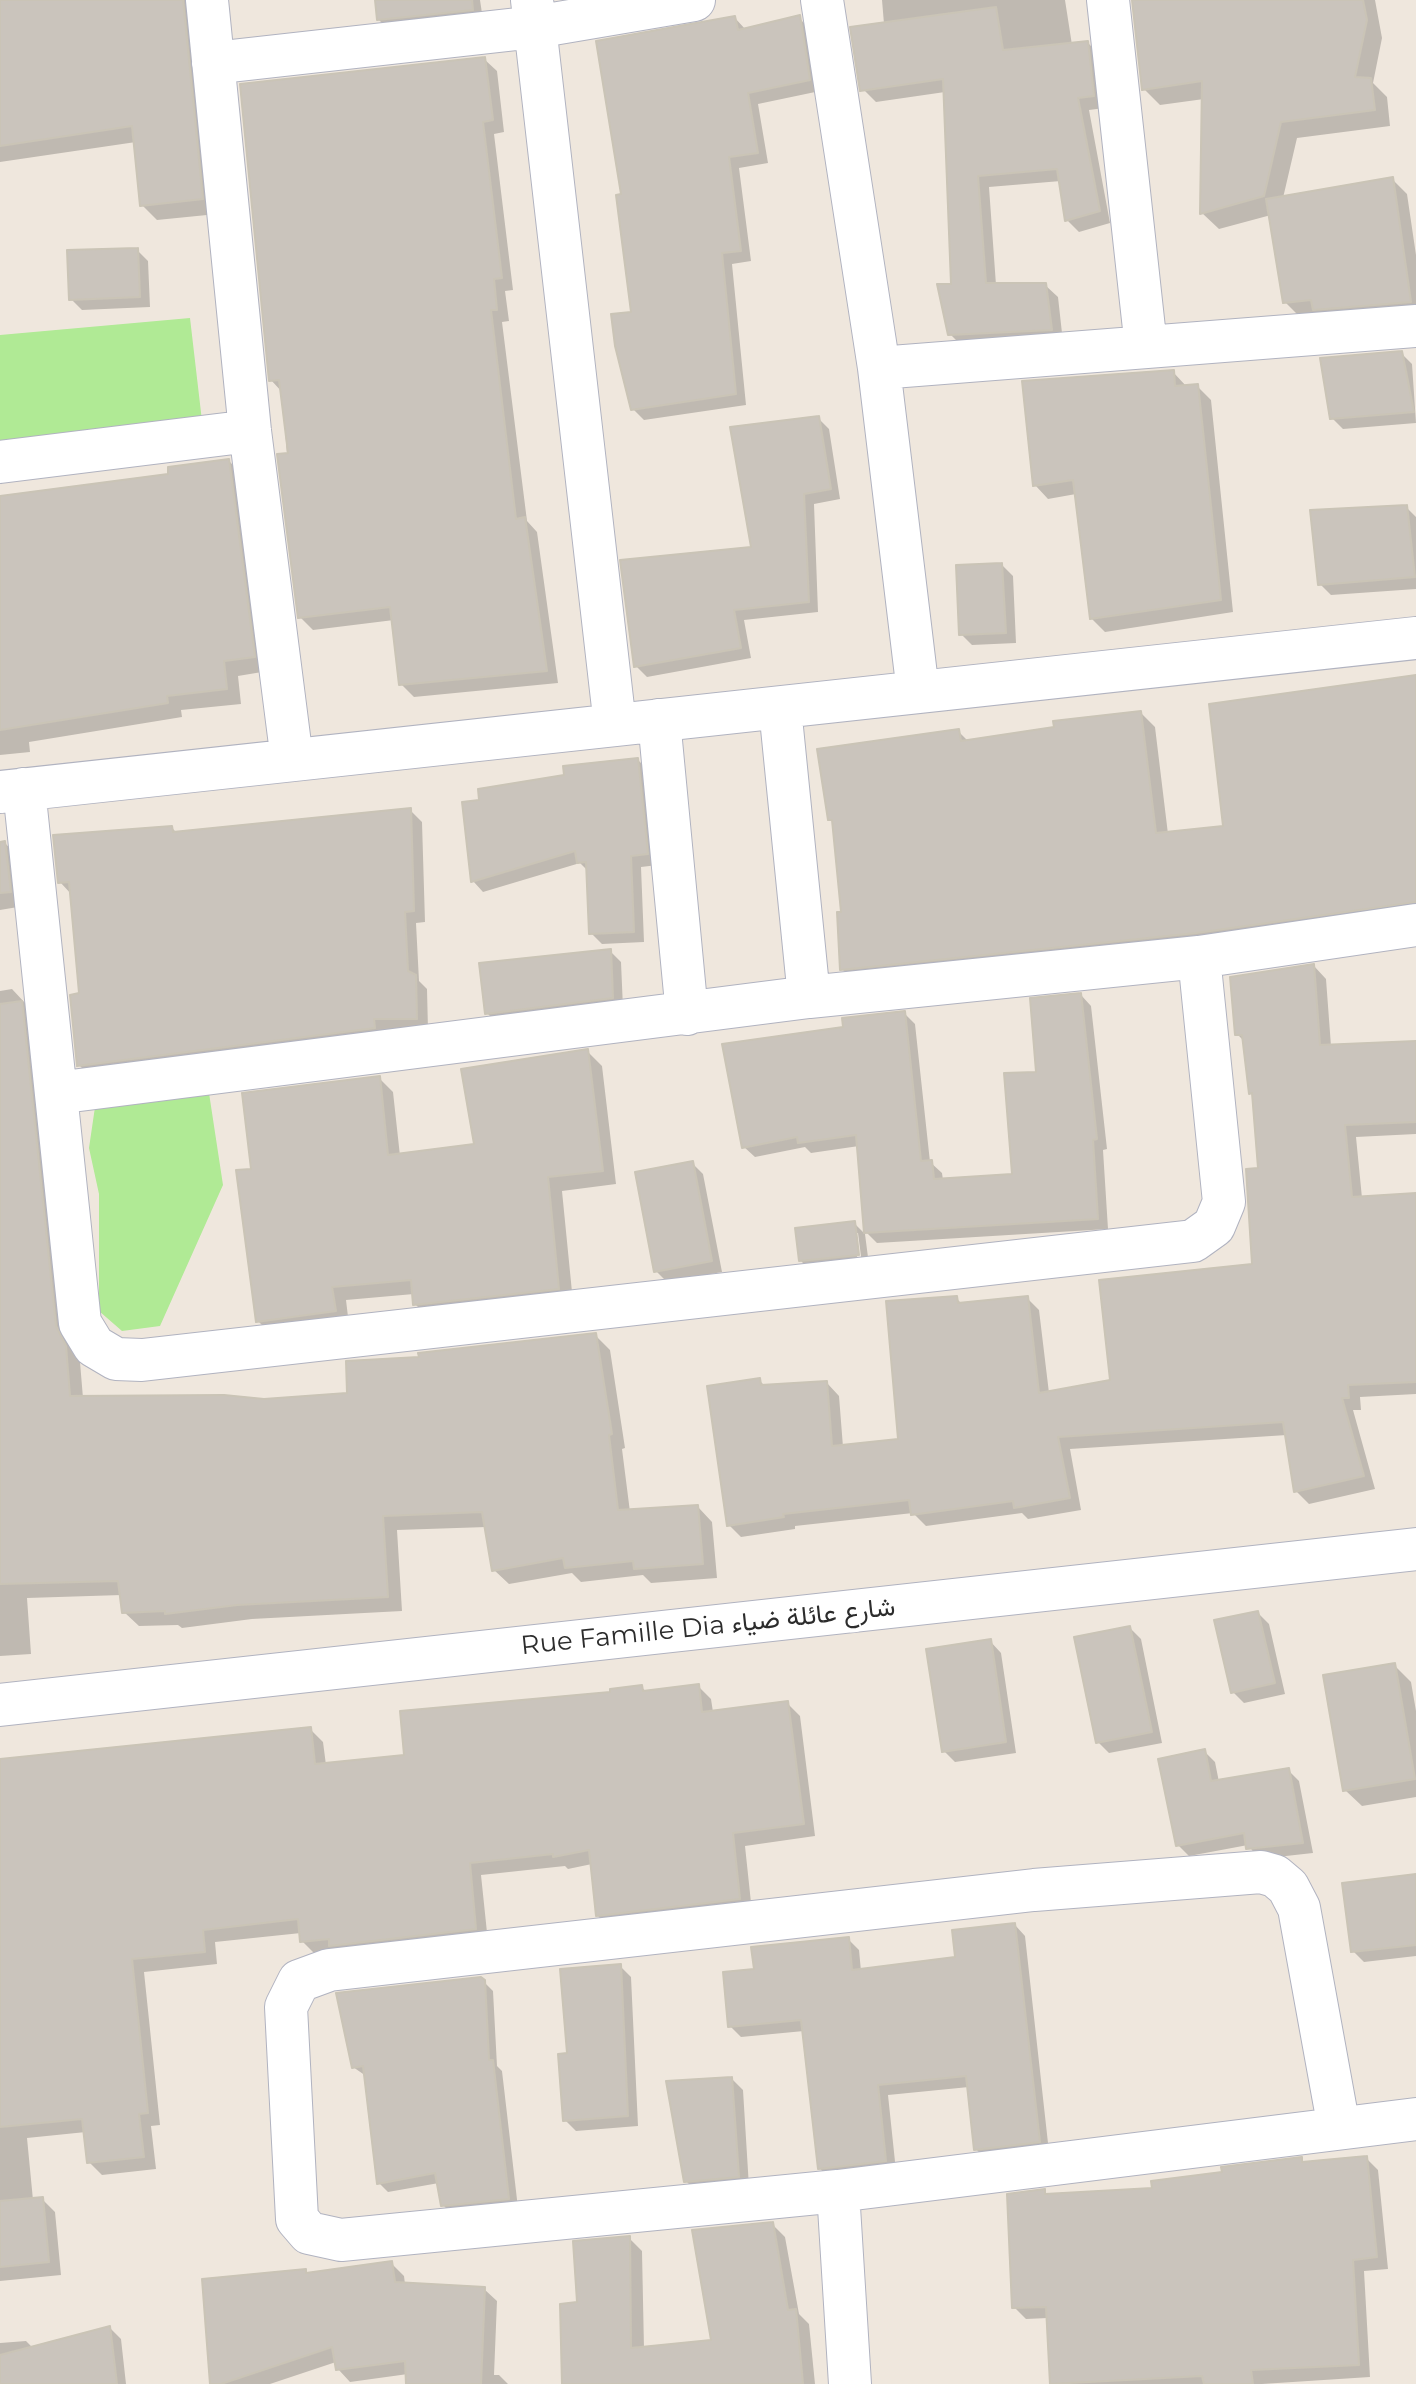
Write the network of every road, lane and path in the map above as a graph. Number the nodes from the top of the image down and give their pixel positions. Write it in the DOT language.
graph roads {
  1 [pos="207,0"];
  2 [pos="694,0"];
  3 [pos="822,0"];
  4 [pos="1108,0"];
  5 [pos="534,13"];
  6 [pos="213,63"];
  7 [pos="1416,326"];
  8 [pos="1146,347"];
  9 [pos="879,368"];
  10 [pos="250,431"];
  11 [pos="0,462"];
  12 [pos="1416,638"];
  13 [pos="918,692"];
  14 [pos="780,708"];
  15 [pos="659,720"];
  16 [pos="615,725"];
  17 [pos="292,760"];
  18 [pos="12,790"];
  19 [pos="1416,925"];
  20 [pos="1199,957"];
  21 [pos="809,997"];
  22 [pos="687,1014"];
  23 [pos="56,1093"];
  24 [pos="1416,1549"];
  25 [pos="0,1705"];
  26 [pos="1416,2119"];
  27 [pos="1339,2128"];
  28 [pos="838,2191"];
  29 [pos="850,2384"];
  1 -- 6 [label="street"];
  2 -- 5 [label="street"];
  3 -- 9 [label="street"];
  4 -- 8 [label="street"];
  5 -- 6 [label="street"];
  5 -- 16 [label="street"];
  6 -- 10 [label="street"];
  7 -- 8 [label="street"];
  8 -- 9 [label="street"];
  9 -- 13 [label="street"];
  10 -- 11 [label="street"];
  10 -- 17 [label="street"];
  12 -- 13 [label="street"];
  13 -- 14 [label="street"];
  14 -- 15 [label="street"];
  14 -- 21 [label="street"];
  15 -- 16 [label="street"];
  15 -- 22 [label="street"];
  16 -- 17 [label="street"];
  17 -- 18 [label="street"];
  18 -- 23 [label="street"];
  19 -- 20 [label="street"];
  20 -- 21 [label="street"];
  20 -- 23 [label="street"];
  21 -- 22 [label="street"];
  22 -- 23 [label="street"];
  24 -- 25 [label="street, Rue Famille Dia شارع عائلة ضياء"];
  26 -- 27 [label="street"];
  27 -- 28 [label="street"];
  27 -- 28 [label="street"];
  28 -- 29 [label="street"];
}
